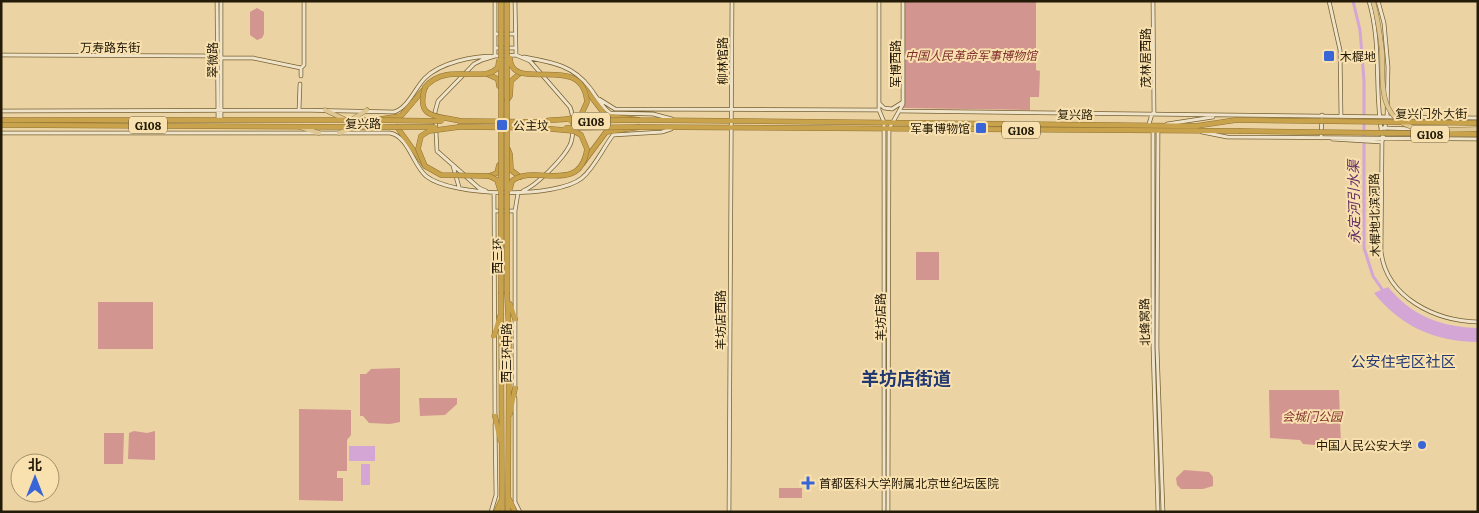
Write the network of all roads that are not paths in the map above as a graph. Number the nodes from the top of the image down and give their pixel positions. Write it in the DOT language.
graph roads {
  1 [pos="219,1"];
  2 [pos="304,1"];
  3 [pos="495,1"];
  4 [pos="501,1"];
  5 [pos="507,1"];
  6 [pos="515,1"];
  7 [pos="732,1"];
  8 [pos="879,1"];
  9 [pos="903,1"];
  10 [pos="1153,1"];
  11 [pos="1329,1"];
  12 [pos="1369,1"];
  13 [pos="1373,1"];
  14 [pos="1378,1"];
  15 [pos="1381,9"];
  16 [pos="1372,12"];
  17 [pos="495,34"];
  18 [pos="515,34"];
  19 [pos="496,48"];
  20 [pos="516,48"];
  21 [pos="504,49"];
  22 [pos="1,55"];
  23 [pos="496,56"];
  24 [pos="516,56"];
  25 [pos="219,57"];
  26 [pos="1388,67"];
  27 [pos="301,68"];
  28 [pos="1378,68"];
  29 [pos="486,74"];
  30 [pos="519,74"];
  31 [pos="301,76"];
  32 [pos="300,84"];
  33 [pos="426,86"];
  34 [pos="582,86"];
  35 [pos="599,99"];
  36 [pos="505,100"];
  37 [pos="903,101"];
  38 [pos="879,102"];
  39 [pos="731,108"];
  40 [pos="220,110"];
  41 [pos="299,110"];
  42 [pos="325,110"];
  43 [pos="367,110"];
  44 [pos="879,110"];
  45 [pos="1,111"];
  46 [pos="901,111"];
  47 [pos="1153,114"];
  48 [pos="1231,114"];
  49 [pos="1322,115"];
  50 [pos="1341,116"];
  51 [pos="1378,117"];
  52 [pos="1387,117"];
  53 [pos="1418,117"];
  54 [pos="1478,118"];
  55 [pos="220,119"];
  56 [pos="1,120"];
  57 [pos="349,120"];
  58 [pos="373,120"];
  59 [pos="640,120"];
  60 [pos="675,120"];
  61 [pos="460,121"];
  62 [pos="731,121"];
  63 [pos="541,122"];
  64 [pos="884,122"];
  65 [pos="892,122"];
  66 [pos="1383,122"];
  67 [pos="1478,123"];
  68 [pos="1149,124"];
  69 [pos="1,125"];
  70 [pos="296,126"];
  71 [pos="357,126"];
  72 [pos="1156,126"];
  73 [pos="396,127"];
  74 [pos="459,127"];
  75 [pos="640,127"];
  76 [pos="541,128"];
  77 [pos="674,128"];
  78 [pos="731,128"];
  79 [pos="886,129"];
  80 [pos="1417,129"];
  81 [pos="1478,129"];
  82 [pos="1156,131"];
  83 [pos="1196,131"];
  84 [pos="1,133"];
  85 [pos="319,133"];
  86 [pos="339,133"];
  87 [pos="1383,134"];
  88 [pos="1478,134"];
  89 [pos="1156,138"];
  90 [pos="1321,138"];
  91 [pos="1417,138"];
  92 [pos="1478,139"];
  93 [pos="1371,140"];
  94 [pos="505,149"];
  95 [pos="425,166"];
  96 [pos="452,166"];
  97 [pos="580,166"];
  98 [pos="489,176"];
  99 [pos="520,177"];
  100 [pos="459,187"];
  101 [pos="494,193"];
  102 [pos="518,193"];
  103 [pos="505,196"];
  104 [pos="494,211"];
  105 [pos="514,211"];
  106 [pos="507,295"];
  107 [pos="501,310"];
  108 [pos="515,319"];
  109 [pos="1478,322"];
  110 [pos="494,336"];
  111 [pos="514,388"];
  112 [pos="495,416"];
  113 [pos="508,428"];
  114 [pos="502,448"];
  115 [pos="505,496"];
  116 [pos="513,510"];
  117 [pos="499,511"];
  118 [pos="491,512"];
  119 [pos="508,512"];
  120 [pos="520,512"];
  121 [pos="729,512"];
  122 [pos="884,512"];
  123 [pos="888,512"];
  124 [pos="1158,512"];
  125 [pos="1163,512"];
  1 -- 25 [label="street, 翠微路"];
  2 -- 27 [label="street"];
  3 -- 17 [label="street"];
  4 -- 21 [label="highway, 西三环, bridge"];
  5 -- 21 [label="highway, 西三环, bridge"];
  6 -- 18 [label="street"];
  7 -- 39 [label="street, 柳林馆路"];
  8 -- 38 [label="street, 军博西路"];
  9 -- 37 [label="street, 军博西路"];
  10 -- 47 [label="street, 茂林居西路"];
  11 -- 50 [label="street"];
  12 -- 16 [label="street"];
  13 -- 81 [label="main road, bridge"];
  14 -- 15 [label="street"];
  15 -- 16 [label="street"];
  15 -- 26 [label="street"];
  16 -- 28 [label="street"];
  17 -- 18 [label="street"];
  17 -- 19 [label="street"];
  18 -- 20 [label="street"];
  19 -- 20 [label="street"];
  19 -- 23 [label="street"];
  20 -- 24 [label="street"];
  21 -- 29 [label="highway, bridge"];
  21 -- 30 [label="highway, bridge"];
  21 -- 36 [label="highway, 西三环, bridge"];
  22 -- 25 [label="street, 万寿路东街"];
  23 -- 24 [label="street"];
  23 -- 43 [label="street, 复兴路"];
  23 -- 96 [label="street"];
  24 -- 35 [label="street, 复兴路"];
  24 -- 102 [label="street"];
  25 -- 27 [label="street, 万寿路东街"];
  25 -- 40 [label="street, 翠微路"];
  26 -- 28 [label="street"];
  26 -- 52 [label="street"];
  27 -- 31 [label="street"];
  28 -- 51 [label="street"];
  29 -- 33 [label="highway, bridge"];
  29 -- 36 [label="highway, bridge"];
  30 -- 34 [label="highway, bridge"];
  30 -- 36 [label="highway, bridge"];
  32 -- 41 [label="street"];
  33 -- 58 [label="highway, bridge"];
  33 -- 61 [label="highway, bridge"];
  34 -- 59 [label="highway, bridge"];
  34 -- 63 [label="highway, bridge"];
  35 -- 39 [label="street, 复兴路"];
  35 -- 60 [label="street, 复兴路"];
  36 -- 94 [label="highway, 西三环, bridge"];
  37 -- 38 [label="street"];
  37 -- 46 [label="street, 军博西路"];
  38 -- 44 [label="street, 军博西路"];
  39 -- 44 [label="street, 复兴路"];
  39 -- 62 [label="street, 柳林馆路"];
  40 -- 41 [label="street, 复兴路"];
  40 -- 45 [label="street, 复兴路"];
  40 -- 55 [label="street, 翠微路"];
  41 -- 42 [label="street, 复兴路"];
  42 -- 43 [label="street, 复兴路"];
  42 -- 57 [label="main road"];
  43 -- 57 [label="main road"];
  44 -- 64 [label="street, 军博西路"];
  46 -- 47 [label="street, 复兴路"];
  46 -- 65 [label="street, 军博西路"];
  47 -- 48 [label="street, 复兴路"];
  47 -- 68 [label="street, 茂林居西路"];
  48 -- 49 [label="street, 复兴路"];
  48 -- 72 [label="street"];
  49 -- 50 [label="street, 复兴路"];
  49 -- 90 [label="street"];
  50 -- 51 [label="street, 复兴路"];
  51 -- 52 [label="street"];
  51 -- 87 [label="street"];
  52 -- 53 [label="street"];
  52 -- 87 [label="street"];
  53 -- 54 [label="street"];
  53 -- 80 [label="street"];
  55 -- 56 [label="highway, 复兴路 / G108"];
  55 -- 57 [label="highway, 复兴路 / G108"];
  57 -- 58 [label="highway, 复兴路 / G108, bridge"];
  58 -- 61 [label="highway, 复兴路 / G108, bridge"];
  59 -- 60 [label="highway, 复兴路 / G108"];
  59 -- 63 [label="highway, 复兴路 / G108, bridge"];
  60 -- 62 [label="highway, 复兴路 / G108"];
  61 -- 63 [label="highway, 复兴路 / G108"];
  62 -- 64 [label="highway, 复兴路 / G108"];
  62 -- 78 [label="street, 羊坊店西路"];
  64 -- 65 [label="highway, 复兴路 / G108"];
  64 -- 79 [label="street"];
  65 -- 72 [label="highway, 复兴路 / G108"];
  65 -- 79 [label="street, 羊坊店路"];
  66 -- 67 [label="highway, 复兴门外大街 / G108, bridge"];
  66 -- 72 [label="highway, 复兴路 / G108, bridge"];
  69 -- 70 [label="highway, 复兴路 / G108"];
  70 -- 71 [label="highway, 复兴路 / G108"];
  70 -- 85 [label="main road"];
  71 -- 73 [label="highway, 复兴路 / G108, bridge"];
  71 -- 86 [label="main road"];
  73 -- 74 [label="highway, 复兴路 / G108, bridge"];
  73 -- 95 [label="highway, bridge"];
  74 -- 76 [label="highway, 复兴路 / G108"];
  74 -- 95 [label="highway, bridge"];
  75 -- 76 [label="highway, 复兴路 / G108, bridge"];
  75 -- 77 [label="highway, 复兴路 / G108"];
  75 -- 97 [label="highway, bridge"];
  76 -- 97 [label="highway, bridge"];
  77 -- 78 [label="highway, 复兴路 / G108"];
  77 -- 102 [label="street, 复兴路"];
  78 -- 79 [label="highway, 复兴路 / G108"];
  78 -- 121 [label="street, 羊坊店西路"];
  79 -- 82 [label="highway, 复兴路 / G108"];
  79 -- 122 [label="street, 羊坊店路"];
  79 -- 123 [label="street, 羊坊店路"];
  80 -- 87 [label="street"];
  80 -- 91 [label="street"];
  82 -- 83 [label="highway, 复兴路 / G108"];
  82 -- 89 [label="street, 北蜂窝路"];
  83 -- 87 [label="highway, 复兴路 / G108, bridge"];
  83 -- 90 [label="street, 复兴路"];
  84 -- 85 [label="street, 复兴路"];
  85 -- 86 [label="street, 复兴路"];
  86 -- 100 [label="street, 复兴路"];
  87 -- 88 [label="highway, 复兴门外大街 / G108, bridge"];
  87 -- 91 [label="street, 复兴路"];
  87 -- 93 [label="street, 复兴路"];
  87 -- 93 [label="street"];
  87 -- 109 [label="street, 木樨地北滨河路"];
  89 -- 124 [label="street, 北蜂窝路"];
  89 -- 125 [label="street, 北蜂窝路"];
  90 -- 93 [label="street, 复兴路"];
  91 -- 92 [label="street, 复兴路"];
  94 -- 98 [label="highway, bridge"];
  94 -- 99 [label="highway, bridge"];
  94 -- 103 [label="highway, 西三环, bridge"];
  95 -- 98 [label="highway, bridge"];
  96 -- 100 [label="street"];
  96 -- 101 [label="street"];
  97 -- 99 [label="highway, bridge"];
  98 -- 103 [label="highway, bridge"];
  99 -- 103 [label="highway, bridge"];
  100 -- 101 [label="street, 复兴路"];
  101 -- 102 [label="street, 复兴路"];
  101 -- 104 [label="street, 西三环中路"];
  102 -- 105 [label="street, 西三环中路"];
  103 -- 106 [label="highway, 西三环, bridge"];
  103 -- 107 [label="highway, 西三环, bridge"];
  104 -- 105 [label="street"];
  104 -- 110 [label="street, 西三环中路"];
  105 -- 108 [label="street, 西三环中路"];
  106 -- 108 [label="highway"];
  106 -- 113 [label="highway, 西三环"];
  107 -- 110 [label="highway"];
  107 -- 114 [label="highway, 西三环"];
  108 -- 111 [label="street, 西三环中路"];
  110 -- 112 [label="street, 西三环中路"];
  111 -- 113 [label="highway"];
  111 -- 120 [label="street, 西三环中路"];
  112 -- 114 [label="highway"];
  112 -- 118 [label="street, 西三环中路"];
  113 -- 115 [label="highway, 西三环"];
  114 -- 115 [label="highway, 西三环"];
  115 -- 116 [label="highway"];
  115 -- 117 [label="highway"];
  115 -- 119 [label="highway, 西三环"];
}
